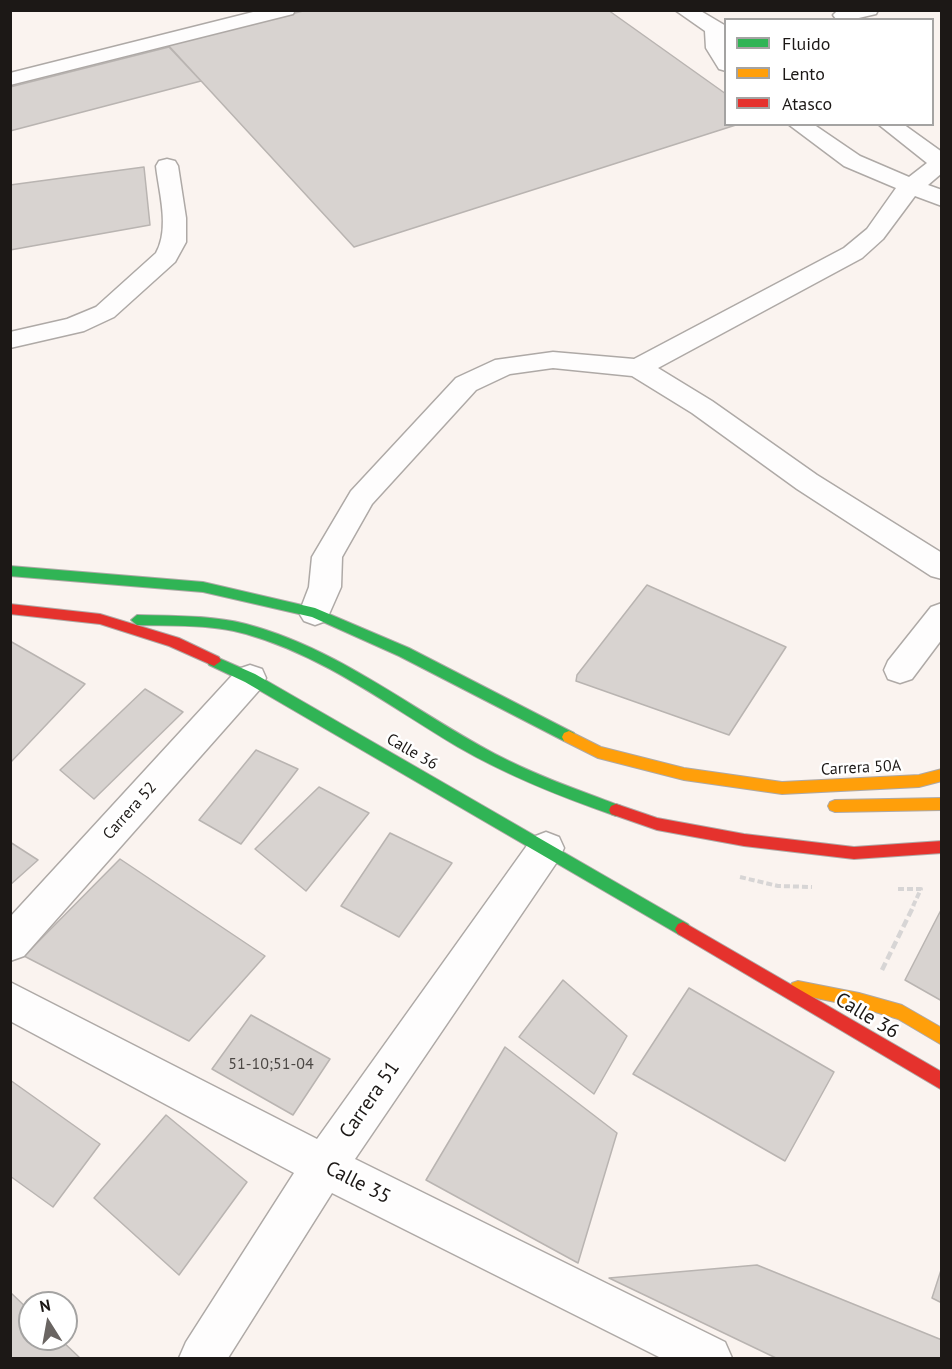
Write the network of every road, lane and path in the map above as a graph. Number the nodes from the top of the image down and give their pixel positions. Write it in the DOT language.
graph roads {
  1 [pos="286,10"];
  2 [pos="684,10"];
  3 [pos="869,10"];
  4 [pos="841,15"];
  5 [pos="720,32"];
  6 [pos="724,63"];
  7 [pos="10,79"];
  8 [pos="801,126"];
  9 [pos="891,126"];
  10 [pos="941,163"];
  11 [pos="167,166"];
  12 [pos="912,188"];
  13 [pos="942,199"];
  14 [pos="10,340"];
  15 [pos="638,368"];
  16 [pos="942,568"];
  17 [pos="10,571"];
  18 [pos="10,609"];
  19 [pos="315,613"];
  20 [pos="942,615"];
  21 [pos="100,619"];
  22 [pos="900,670"];
  23 [pos="250,678"];
  24 [pos="684,774"];
  25 [pos="942,775"];
  26 [pos="733,796"];
  27 [pos="942,804"];
  28 [pos="826,806"];
  29 [pos="942,847"];
  30 [pos="546,848"];
  31 [pos="10,944"];
  32 [pos="773,983"];
  33 [pos="10,1000"];
  34 [pos="942,1037"];
  35 [pos="942,1082"];
  36 [pos="324,1166"];
  37 [pos="202,1359"];
  38 [pos="709,1359"];
  1 -- 7 [label="street"];
  2 -- 5 [label="street"];
  3 -- 4 [label="street"];
  5 -- 6 [label="street"];
  8 -- 12 [label="street"];
  9 -- 10 [label="street"];
  10 -- 12 [label="street"];
  11 -- 14 [label="street"];
  12 -- 13 [label="street"];
  12 -- 15 [label="street"];
  15 -- 16 [label="street"];
  15 -- 19 [label="street"];
  17 -- 19 [label="main road"];
  18 -- 21 [label="main road, Calle 36"];
  19 -- 24 [label="main road"];
  20 -- 22 [label="street"];
  21 -- 23 [label="main road, Calle 36"];
  21 -- 29 [label="main road"];
  23 -- 30 [label="main road, Calle 36"];
  23 -- 31 [label="street, Carrera 52"];
  24 -- 25 [label="main road, Carrera 50A"];
  24 -- 26 [label="main road"];
  27 -- 28 [label="main road"];
  30 -- 32 [label="main road, Calle 36"];
  30 -- 36 [label="street, Carrera 51"];
  32 -- 34 [label="main road, Calle 36"];
  32 -- 35 [label="main road, Calle 36"];
  33 -- 36 [label="street, Calle 35"];
  36 -- 37 [label="street, Carrera 51"];
  36 -- 38 [label="street, Calle 35"];
}
